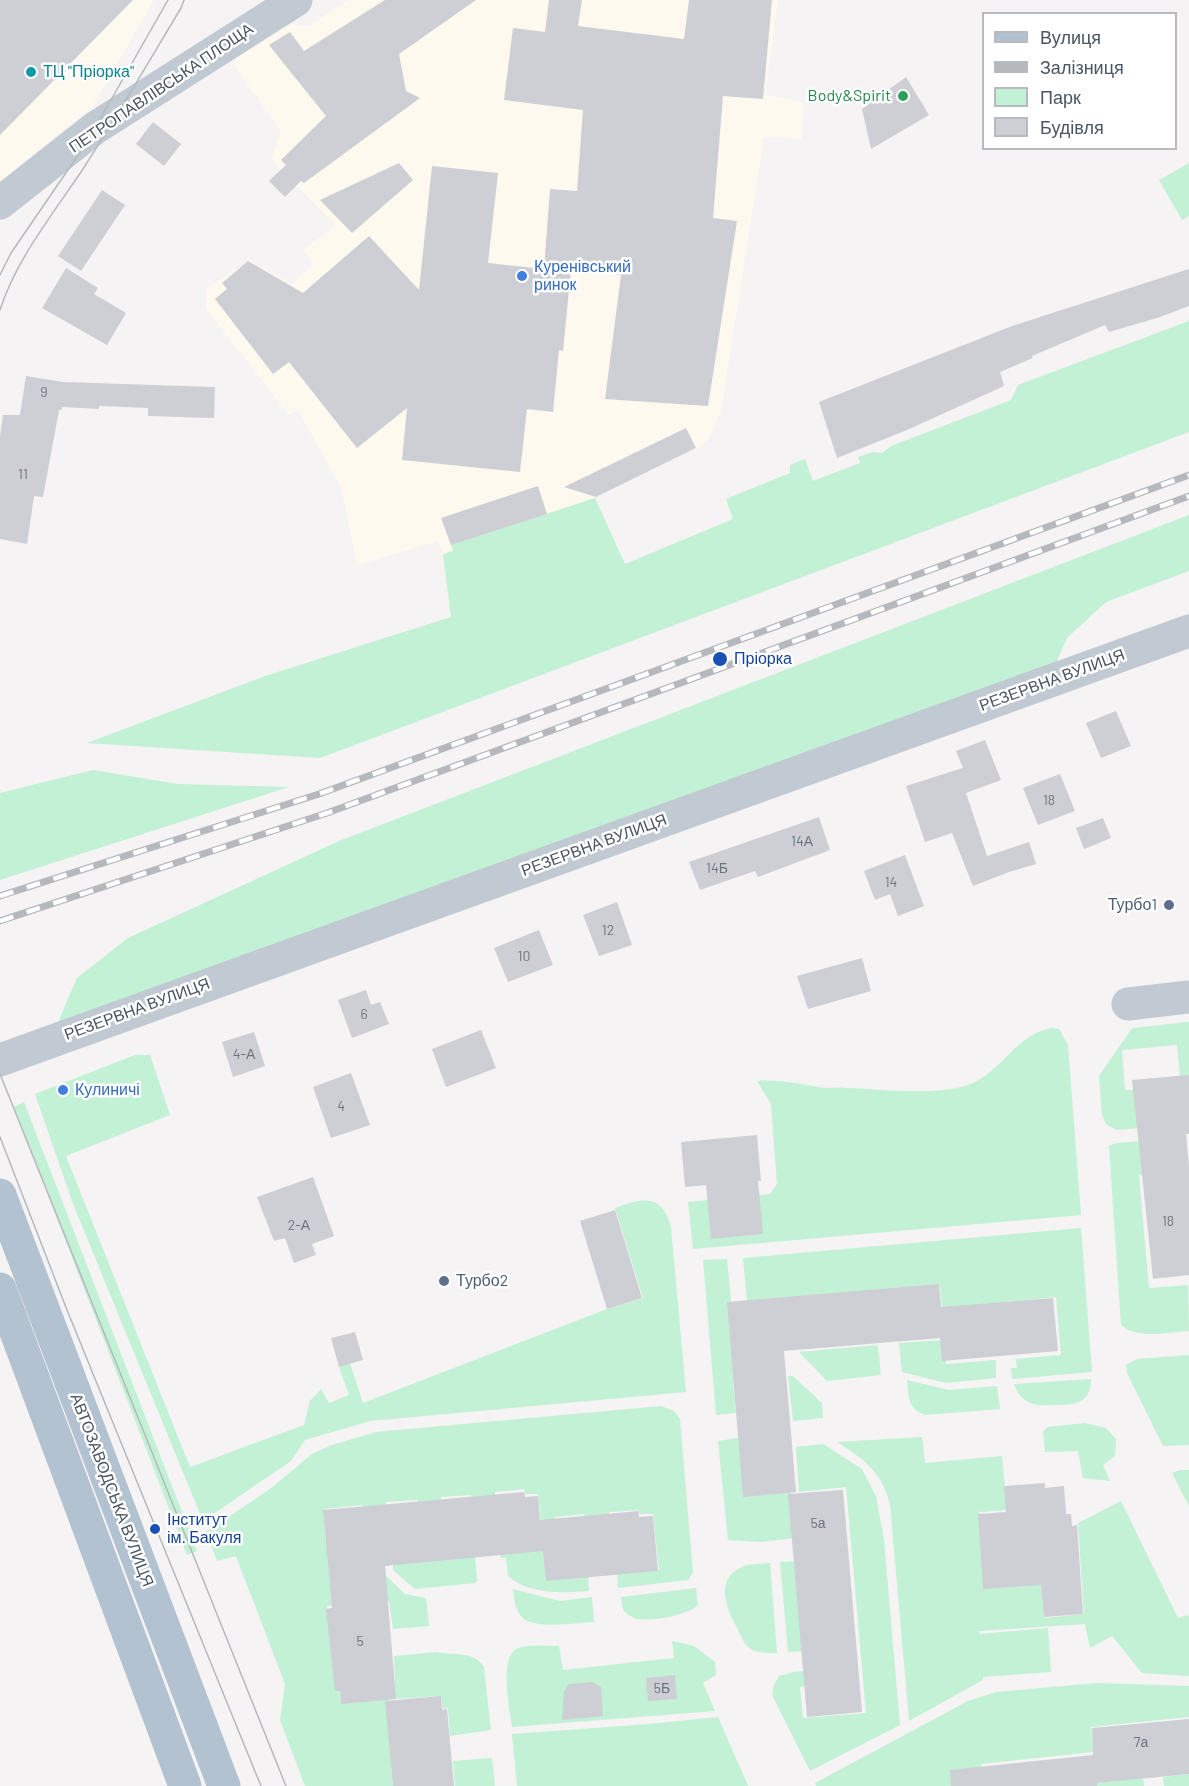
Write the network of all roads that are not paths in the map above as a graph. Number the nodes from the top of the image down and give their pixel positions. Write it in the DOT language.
graph roads {
  1 [pos="296,0"];
  2 [pos="0,203"];
  3 [pos="1189,631"];
  4 [pos="1189,997"];
  5 [pos="1128,1004"];
  6 [pos="0,1060"];
  7 [pos="0,1195"];
  8 [pos="0,1288"];
  9 [pos="185,1786"];
  10 [pos="224,1786"];
  1 -- 2 [label="street, ПЕТРОПАВЛІВСЬКА ПЛОЩА"];
  3 -- 6 [label="street, РЕЗЕРВНА ВУЛИЦЯ"];
  4 -- 5 [label="street"];
  7 -- 10 [label="main road, АВТОЗАВОДСЬКА ВУЛИЦЯ"];
  8 -- 9 [label="main road, АВТОЗАВОДСЬКА ВУЛИЦЯ"];
}
